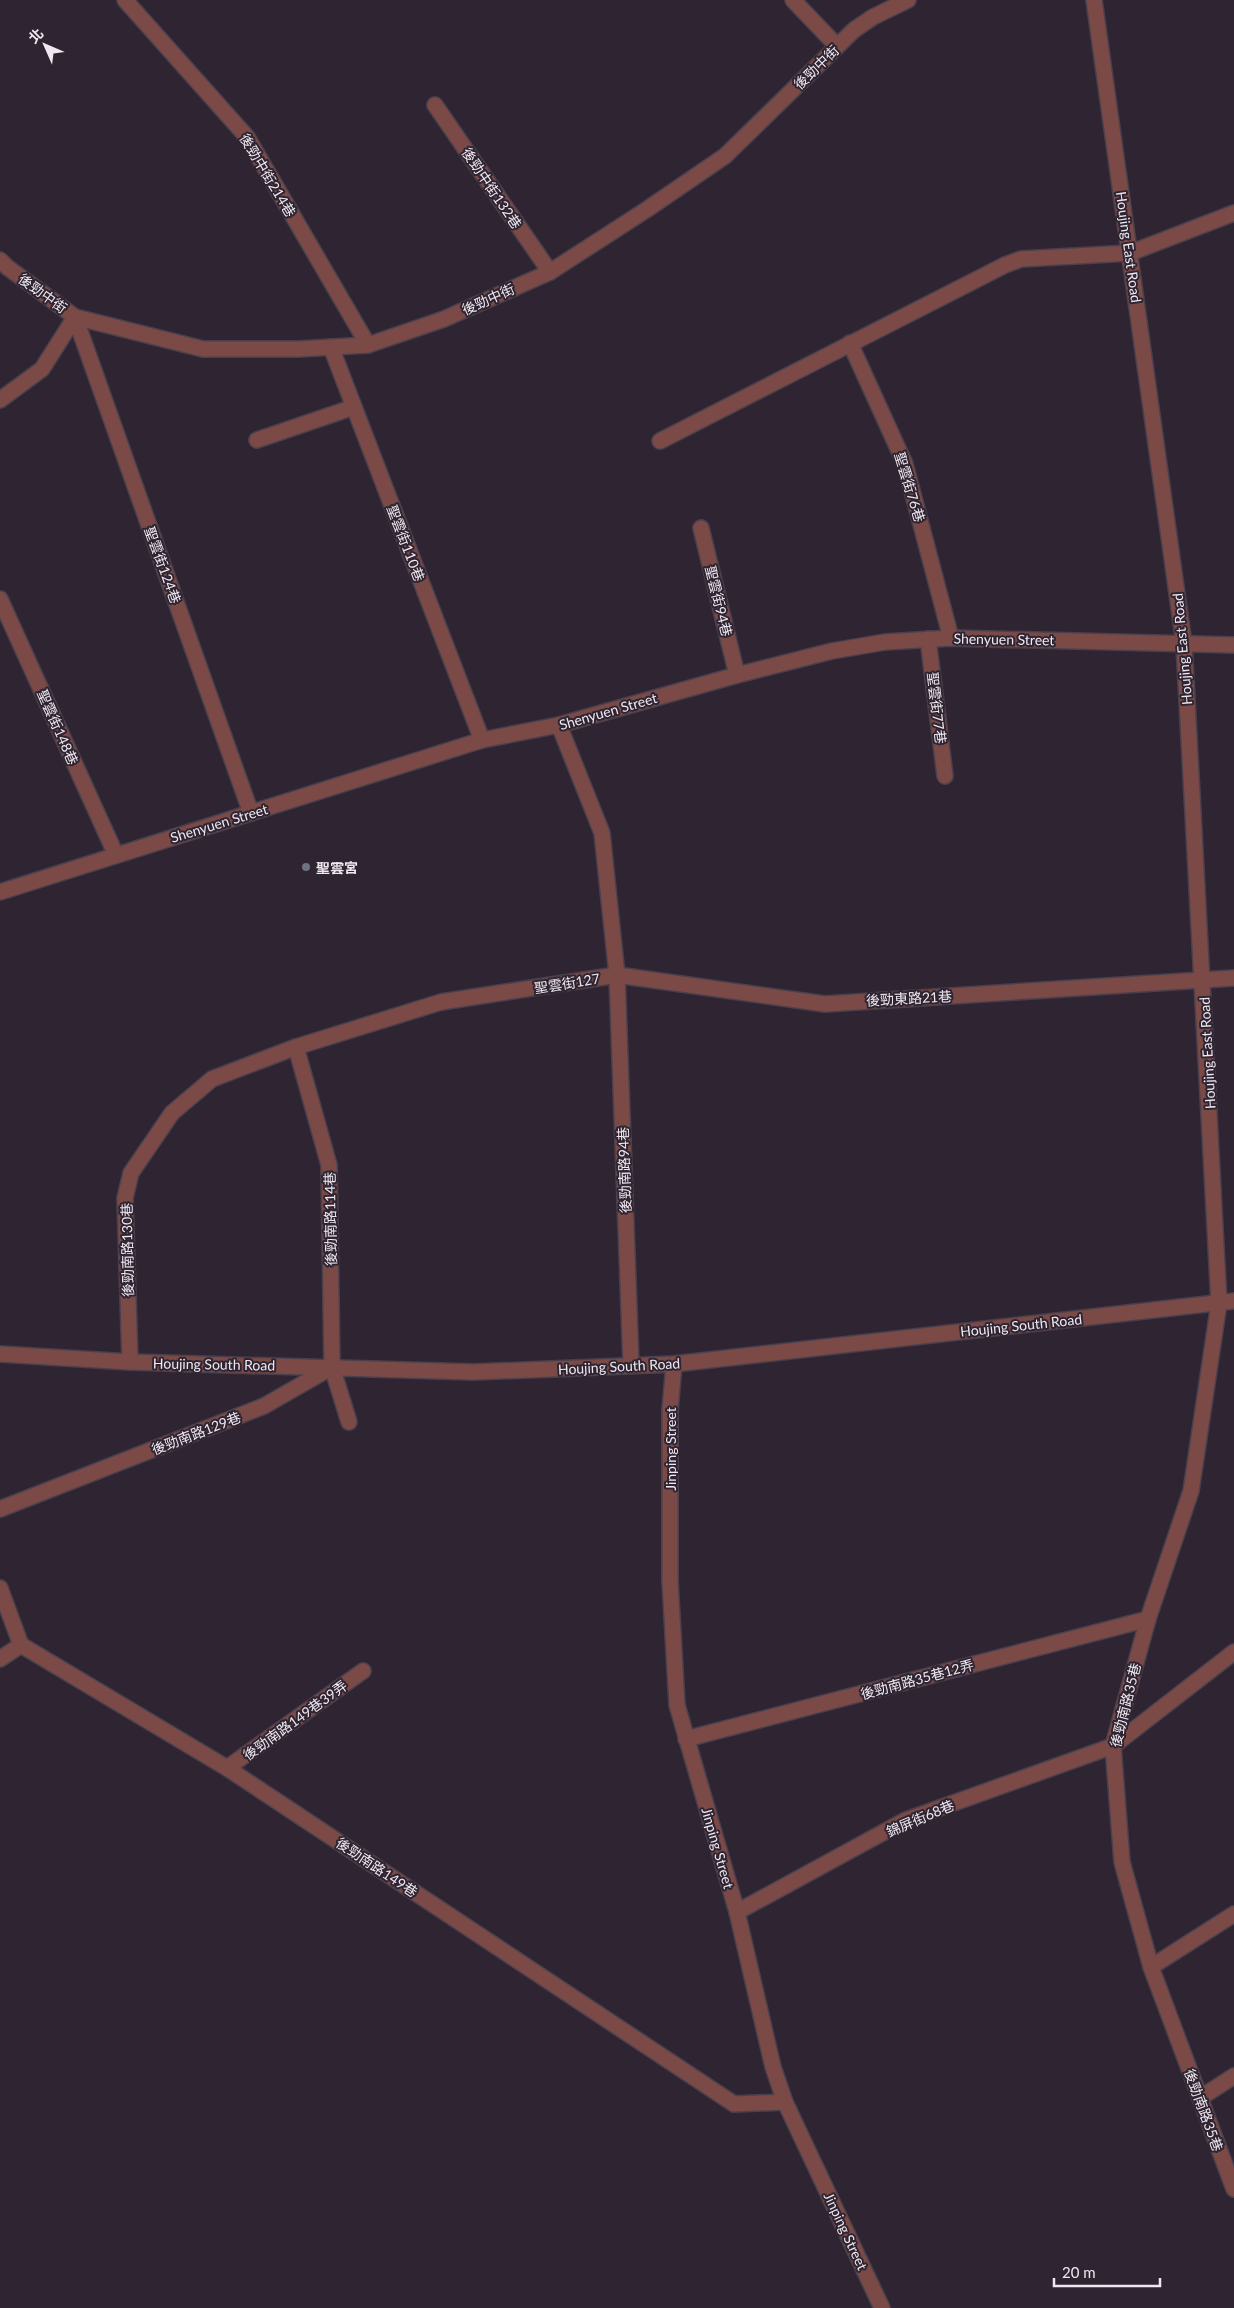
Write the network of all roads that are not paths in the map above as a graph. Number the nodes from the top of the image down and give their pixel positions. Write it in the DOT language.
graph roads {
  1 [pos="793,0"];
  2 [pos="908,0"];
  3 [pos="1094,0"];
  4 [pos="132,2"];
  5 [pos="837,46"];
  6 [pos="435,104"];
  7 [pos="1234,213"];
  8 [pos="1130,253"];
  9 [pos="0,260"];
  10 [pos="550,272"];
  11 [pos="76,317"];
  12 [pos="850,344"];
  13 [pos="368,345"];
  14 [pos="331,347"];
  15 [pos="0,400"];
  16 [pos="354,407"];
  17 [pos="257,440"];
  18 [pos="660,441"];
  19 [pos="700,528"];
  20 [pos="0,599"];
  21 [pos="951,638"];
  22 [pos="928,640"];
  23 [pos="1184,644"];
  24 [pos="1234,645"];
  25 [pos="737,675"];
  26 [pos="559,726"];
  27 [pos="482,740"];
  28 [pos="945,776"];
  29 [pos="252,813"];
  30 [pos="116,855"];
  31 [pos="0,892"];
  32 [pos="617,975"];
  33 [pos="1234,978"];
  34 [pos="1203,981"];
  35 [pos="296,1046"];
  36 [pos="1227,1302"];
  37 [pos="0,1354"];
  38 [pos="130,1362"];
  39 [pos="674,1364"];
  40 [pos="631,1366"];
  41 [pos="332,1367"];
  42 [pos="349,1422"];
  43 [pos="0,1509"];
  44 [pos="0,1588"];
  45 [pos="1148,1619"];
  46 [pos="21,1645"];
  47 [pos="1234,1652"];
  48 [pos="0,1659"];
  49 [pos="362,1671"];
  50 [pos="686,1739"];
  51 [pos="1112,1746"];
  52 [pos="227,1768"];
  53 [pos="737,1912"];
  54 [pos="1234,1914"];
  55 [pos="1151,1967"];
  56 [pos="1234,2076"];
  57 [pos="1200,2098"];
  58 [pos="785,2102"];
  59 [pos="1234,2189"];
  60 [pos="882,2308"];
  1 -- 5 [label="street"];
  2 -- 5 [label="street, 後勁中街"];
  3 -- 8 [label="street, Houjing East Road"];
  4 -- 13 [label="street, 後勁中街214巷"];
  5 -- 10 [label="street, 後勁中街"];
  6 -- 10 [label="street, 後勁中街132巷"];
  7 -- 8 [label="street"];
  8 -- 12 [label="street"];
  8 -- 23 [label="street, Houjing East Road"];
  9 -- 11 [label="street, 後勁中街"];
  10 -- 13 [label="street, 後勁中街"];
  11 -- 14 [label="street, 後勁中街"];
  11 -- 15 [label="street"];
  11 -- 29 [label="street, 聖雲街124巷"];
  12 -- 18 [label="street"];
  12 -- 21 [label="street, 聖雲街76巷"];
  13 -- 14 [label="street, 後勁中街"];
  14 -- 16 [label="street, 聖雲街110巷"];
  16 -- 17 [label="street"];
  16 -- 27 [label="street, 聖雲街110巷"];
  19 -- 25 [label="street, 聖雲街94巷"];
  20 -- 30 [label="street, 聖雲街148巷"];
  21 -- 22 [label="street, Shenyuen Street"];
  21 -- 23 [label="street, Shenyuen Street"];
  22 -- 25 [label="street, Shenyuen Street"];
  22 -- 28 [label="street, 聖雲街77巷"];
  23 -- 24 [label="street, Shenyuen Street"];
  23 -- 34 [label="street, Houjing East Road"];
  25 -- 26 [label="street, Shenyuen Street"];
  26 -- 27 [label="street, Shenyuen Street"];
  26 -- 32 [label="street, 聖雲街127"];
  27 -- 29 [label="street, Shenyuen Street"];
  29 -- 30 [label="street, Shenyuen Street"];
  30 -- 31 [label="street, Shenyuen Street"];
  32 -- 34 [label="street, 後勁東路21巷"];
  32 -- 35 [label="street, 聖雲街127"];
  32 -- 40 [label="street, 後勁南路94巷"];
  33 -- 34 [label="street, 後勁東路21巷"];
  34 -- 36 [label="street, Houjing East Road"];
  35 -- 38 [label="street, 後勁南路130巷"];
  35 -- 41 [label="street, 後勁南路114巷"];
  36 -- 39 [label="street, Houjing South Road"];
  36 -- 45 [label="street, 後勁南路35巷"];
  37 -- 38 [label="street, Houjing South Road"];
  38 -- 41 [label="street, Houjing South Road"];
  39 -- 40 [label="street, Houjing South Road"];
  39 -- 50 [label="street, Jinping Street"];
  40 -- 41 [label="street, Houjing South Road"];
  41 -- 42 [label="street"];
  41 -- 43 [label="street, 後勁南路129巷"];
  44 -- 46 [label="street"];
  45 -- 50 [label="street, 後勁南路35巷12弄"];
  45 -- 51 [label="street, 後勁南路35巷"];
  46 -- 48 [label="street"];
  46 -- 52 [label="street, 後勁南路149巷"];
  47 -- 51 [label="street, 錦屏街68巷"];
  49 -- 52 [label="street, 後勁南路149巷39弄"];
  50 -- 53 [label="street, Jinping Street"];
  51 -- 53 [label="street, 錦屏街68巷"];
  51 -- 55 [label="street, 後勁南路35巷"];
  52 -- 58 [label="street, 後勁南路149巷"];
  53 -- 58 [label="street, Jinping Street"];
  54 -- 55 [label="street"];
  55 -- 57 [label="street, 後勁南路35巷"];
  56 -- 57 [label="street"];
  57 -- 59 [label="street, 後勁南路35巷"];
  58 -- 60 [label="street, Jinping Street"];
}
